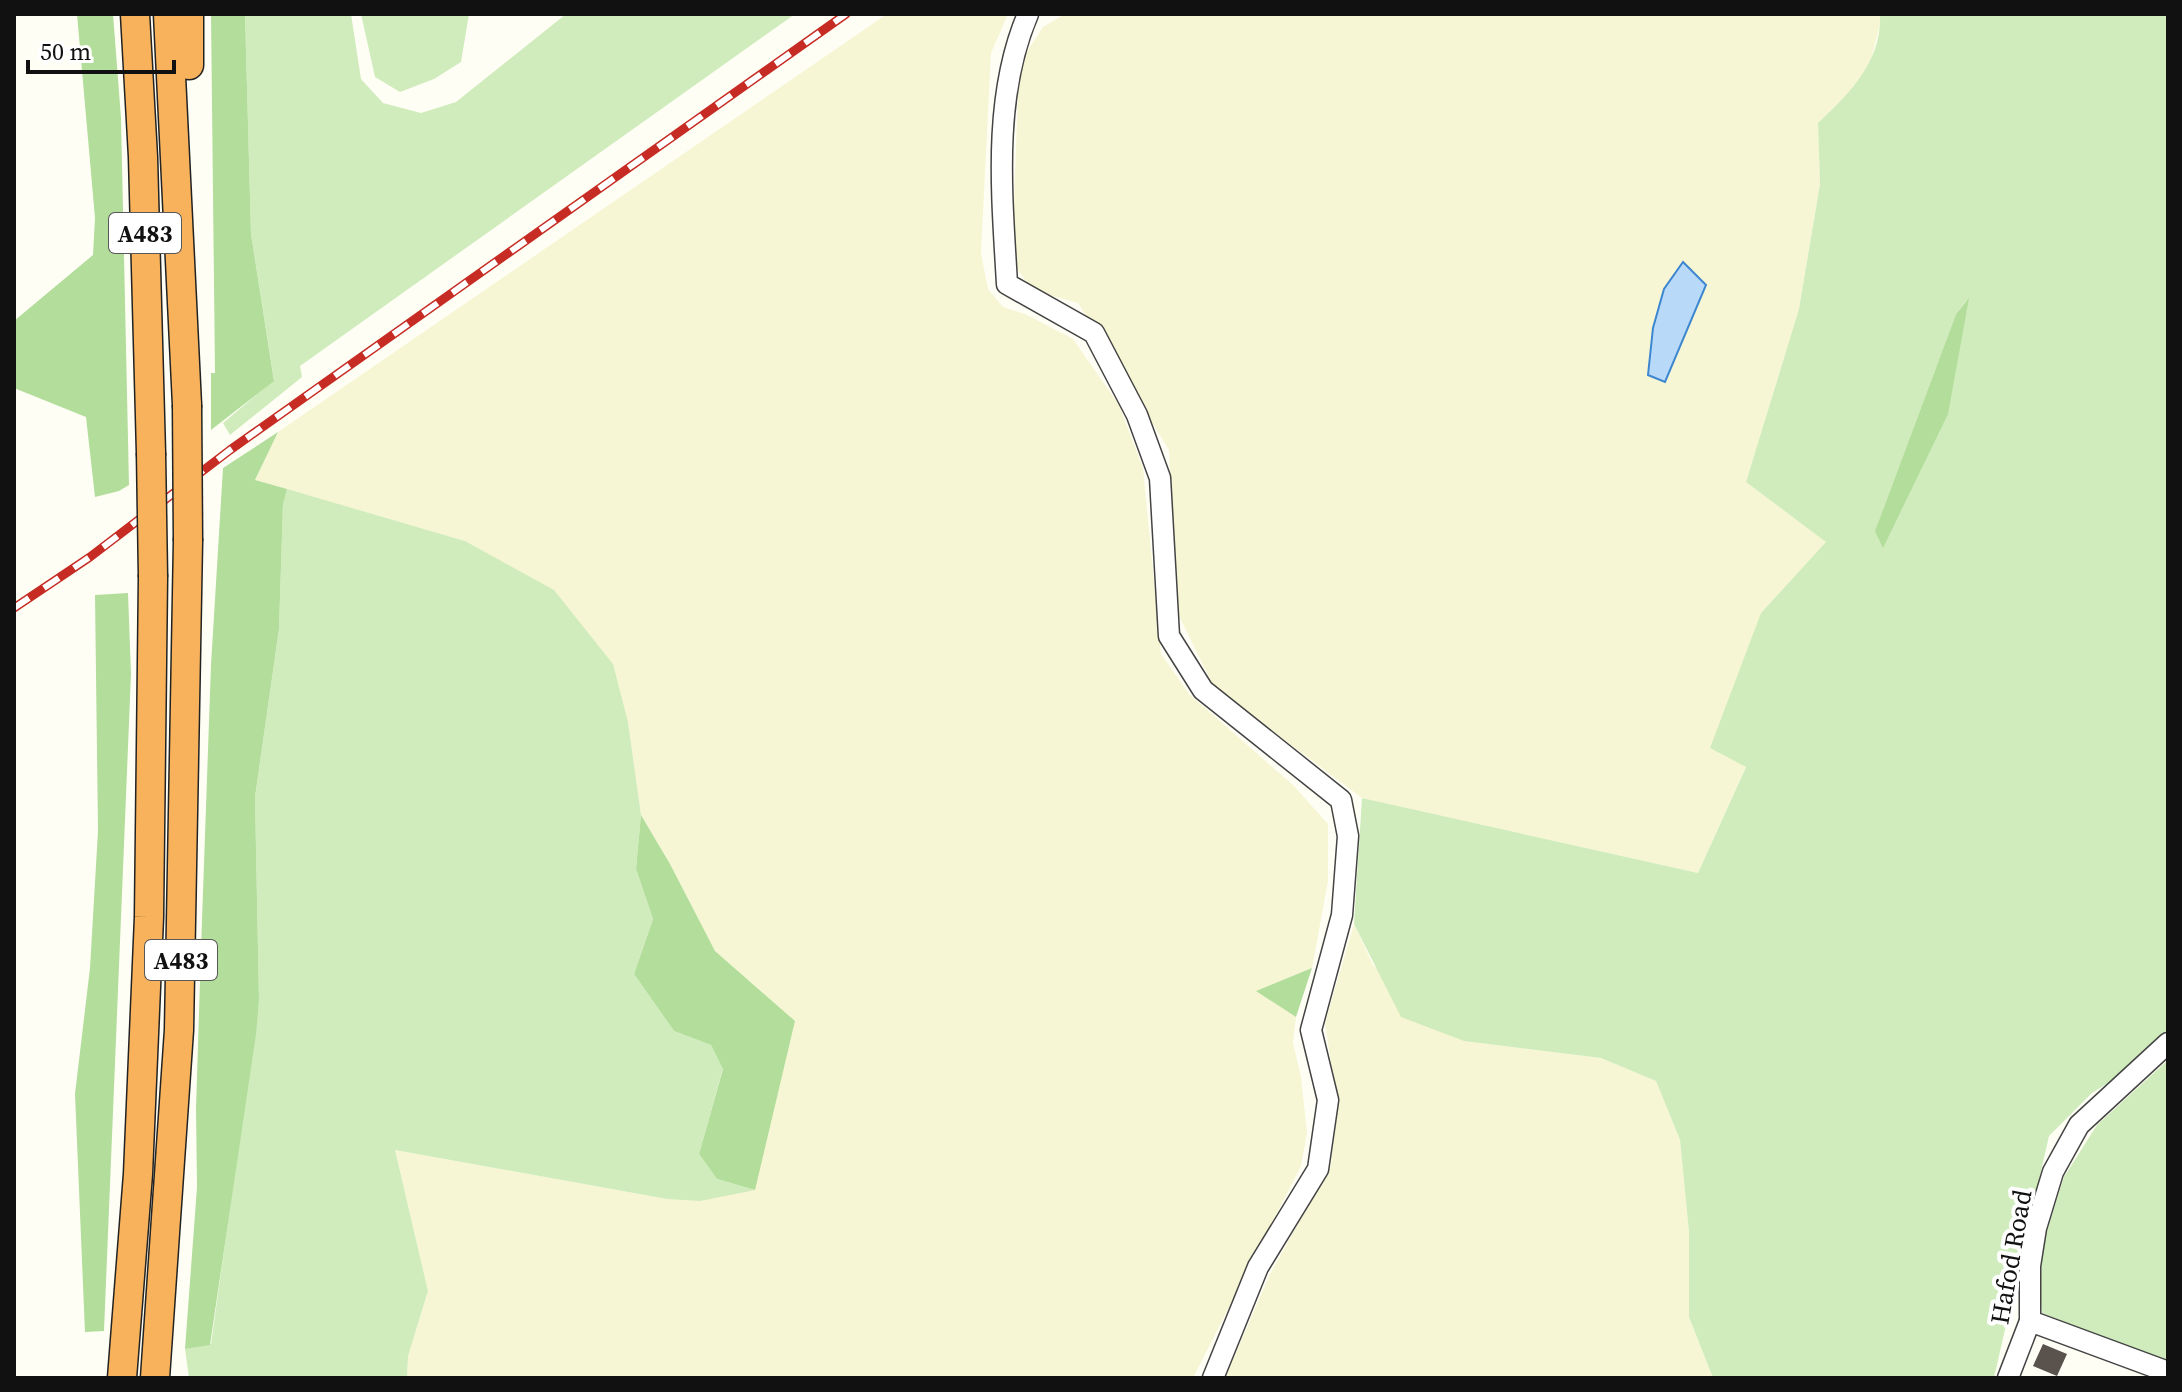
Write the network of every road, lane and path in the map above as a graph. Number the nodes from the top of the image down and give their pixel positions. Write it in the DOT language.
graph roads {
  1 [pos="135,14"];
  2 [pos="168,14"];
  3 [pos="189,14"];
  4 [pos="1028,14"];
  5 [pos="183,269"];
  6 [pos="2168,1043"];
  7 [pos="2030,1321"];
  8 [pos="2168,1372"];
  9 [pos="122,1378"];
  10 [pos="155,1378"];
  11 [pos="1213,1378"];
  12 [pos="2008,1378"];
  1 -- 9 [label="highway, A483, bridge"];
  2 -- 5 [label="highway, A483"];
  3 -- 5 [label="highway"];
  4 -- 11 [label="street"];
  5 -- 10 [label="highway, A483, bridge"];
  6 -- 7 [label="street, Hafod Road"];
  7 -- 8 [label="street"];
  7 -- 12 [label="street, Hafod Road"];
}
